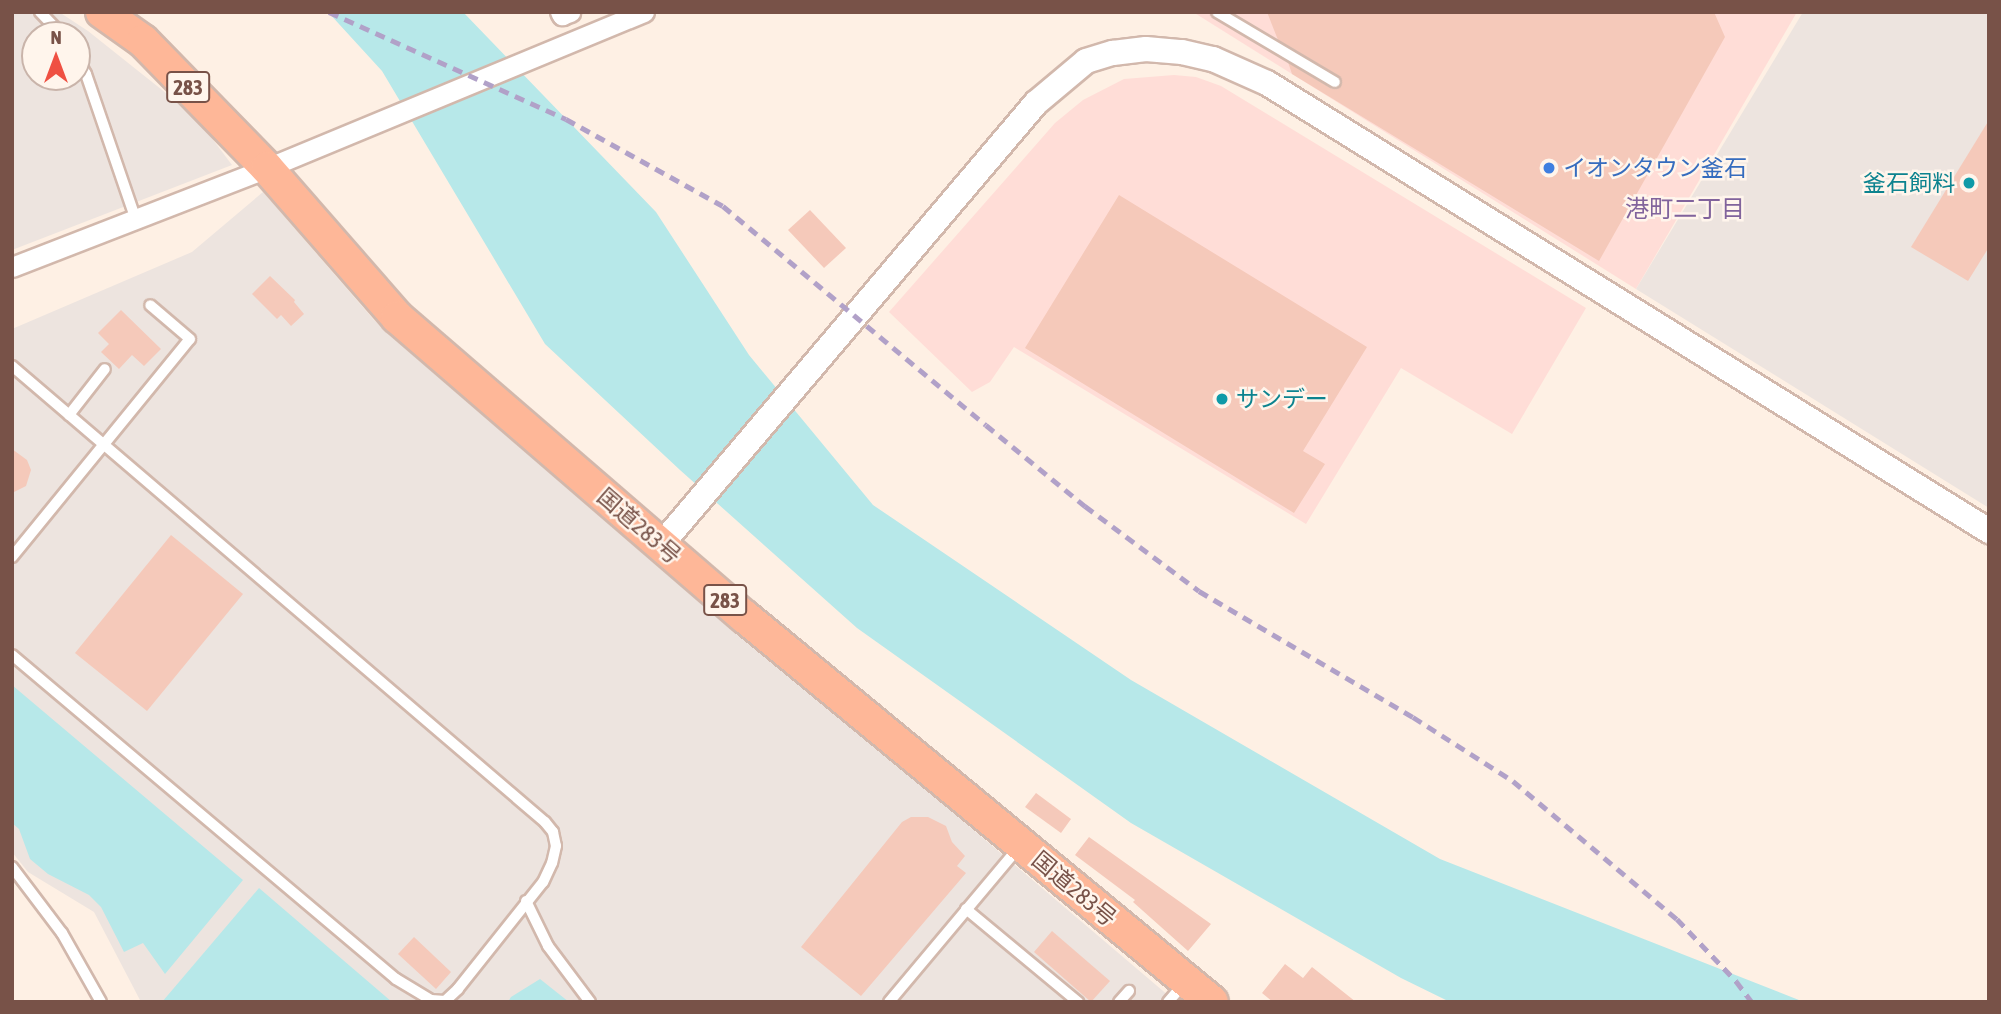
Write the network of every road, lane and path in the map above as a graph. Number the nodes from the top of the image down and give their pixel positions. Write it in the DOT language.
graph roads {
  1 [pos="102,12"];
  2 [pos="560,12"];
  3 [pos="570,12"];
  4 [pos="644,12"];
  5 [pos="1217,12"];
  6 [pos="1335,82"];
  7 [pos="91,89"];
  8 [pos="267,168"];
  9 [pos="136,220"];
  10 [pos="12,267"];
  11 [pos="150,304"];
  12 [pos="12,366"];
  13 [pos="104,369"];
  14 [pos="69,415"];
  15 [pos="104,444"];
  16 [pos="1989,531"];
  17 [pos="661,545"];
  18 [pos="12,557"];
  19 [pos="12,655"];
  20 [pos="1021,845"];
  21 [pos="12,867"];
  22 [pos="526,901"];
  23 [pos="966,909"];
  24 [pos="1129,991"];
  25 [pos="1177,992"];
  26 [pos="101,1002"];
  27 [pos="590,1002"];
  28 [pos="889,1002"];
  29 [pos="1078,1002"];
  30 [pos="1119,1002"];
  31 [pos="1212,1002"];
  1 -- 8 [label="highway, 国道283号 / 283"];
  2 -- 3 [label="street"];
  4 -- 8 [label="street"];
  5 -- 6 [label="lane"];
  7 -- 9 [label="lane"];
  8 -- 9 [label="street"];
  8 -- 17 [label="highway, 国道283号 / 283"];
  9 -- 10 [label="street"];
  11 -- 15 [label="lane"];
  12 -- 14 [label="lane"];
  13 -- 14 [label="lane"];
  14 -- 15 [label="lane"];
  15 -- 18 [label="lane"];
  15 -- 22 [label="lane"];
  16 -- 17 [label="street"];
  17 -- 20 [label="highway, 国道283号 / 283"];
  19 -- 22 [label="lane"];
  20 -- 23 [label="lane"];
  20 -- 25 [label="highway, 国道283号 / 283"];
  21 -- 26 [label="lane"];
  22 -- 27 [label="lane"];
  23 -- 28 [label="lane"];
  23 -- 29 [label="lane"];
  24 -- 30 [label="lane"];
  25 -- 31 [label="highway, 国道283号 / 283"];
}
